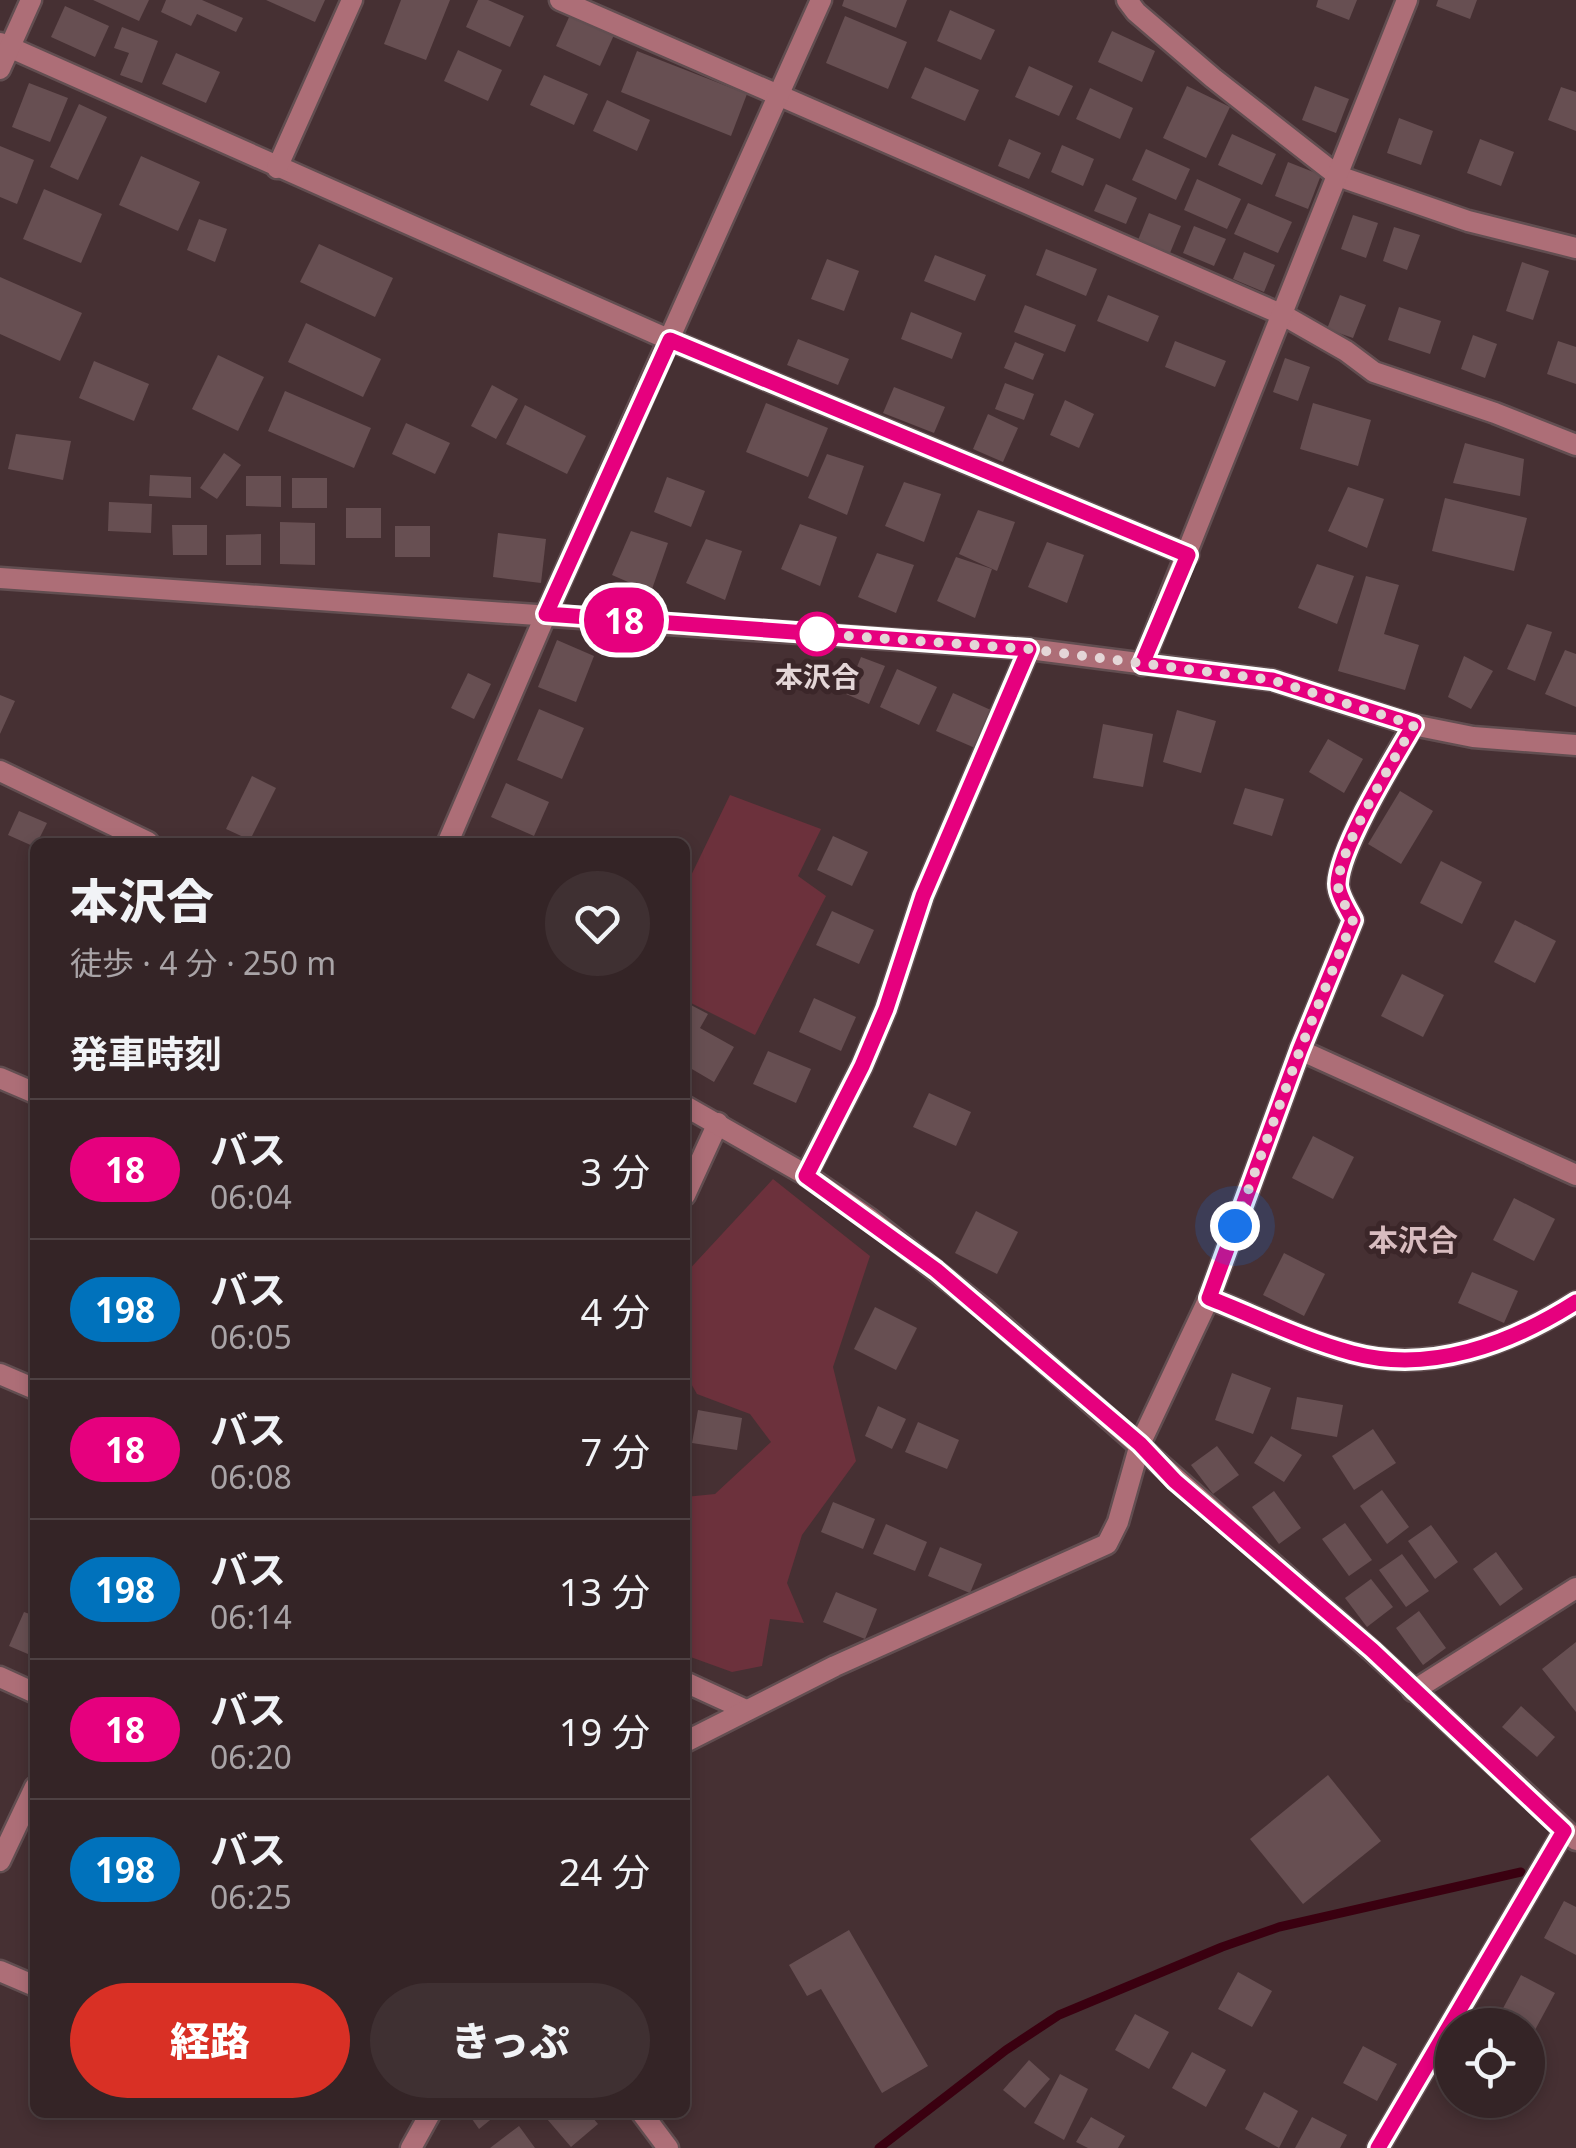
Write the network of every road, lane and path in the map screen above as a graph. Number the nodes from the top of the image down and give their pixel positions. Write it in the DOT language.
graph roads {
  1 [pos="31,0"];
  2 [pos="352,0"];
  3 [pos="560,0"];
  4 [pos="821,0"];
  5 [pos="1127,0"];
  6 [pos="1407,0"];
  7 [pos="6,46"];
  8 [pos="0,69"];
  9 [pos="780,94"];
  10 [pos="277,168"];
  11 [pos="1338,176"];
  12 [pos="1576,248"];
  13 [pos="1283,315"];
  14 [pos="670,340"];
  15 [pos="1576,445"];
  16 [pos="1188,555"];
  17 [pos="0,578"];
  18 [pos="546,614"];
  19 [pos="1029,649"];
  20 [pos="1142,664"];
  21 [pos="1414,725"];
  22 [pos="1576,745"];
  23 [pos="0,771"];
  24 [pos="140,838"];
  25 [pos="450,838"];
  26 [pos="1300,1050"];
  27 [pos="0,1078"];
  28 [pos="30,1091"];
  29 [pos="690,1109"];
  30 [pos="718,1123"];
  31 [pos="1576,1175"];
  32 [pos="806,1176"];
  33 [pos="690,1184"];
  34 [pos="1209,1298"];
  35 [pos="1576,1302"];
  36 [pos="0,1374"];
  37 [pos="30,1388"];
  38 [pos="1140,1444"];
  39 [pos="1576,1588"];
  40 [pos="0,1677"];
  41 [pos="690,1684"];
  42 [pos="30,1691"];
  43 [pos="1413,1691"];
  44 [pos="746,1710"];
  45 [pos="690,1739"];
  46 [pos="30,1797"];
  47 [pos="1570,1836"];
  48 [pos="0,1861"];
  49 [pos="0,1971"];
  50 [pos="30,1984"];
  51 [pos="428,2118"];
  52 [pos="646,2118"];
  53 [pos="411,2148"];
  54 [pos="668,2148"];
  55 [pos="1378,2148"];
  1 -- 7 [label="street"];
  2 -- 10 [label="street"];
  3 -- 9 [label="street"];
  4 -- 9 [label="street"];
  5 -- 11 [label="street"];
  6 -- 11 [label="street"];
  7 -- 8 [label="street"];
  7 -- 10 [label="street"];
  9 -- 13 [label="street"];
  9 -- 14 [label="street"];
  10 -- 14 [label="street"];
  11 -- 12 [label="street"];
  11 -- 13 [label="street"];
  13 -- 15 [label="street"];
  13 -- 16 [label="street"];
  14 -- 16 [label="street"];
  14 -- 18 [label="street"];
  16 -- 20 [label="street"];
  17 -- 18 [label="street"];
  18 -- 19 [label="street"];
  18 -- 25 [label="street"];
  19 -- 20 [label="street"];
  19 -- 32 [label="street"];
  20 -- 21 [label="street"];
  21 -- 22 [label="street"];
  21 -- 26 [label="street"];
  23 -- 24 [label="street"];
  26 -- 31 [label="street"];
  26 -- 34 [label="street"];
  27 -- 28 [label="street"];
  29 -- 30 [label="street"];
  30 -- 32 [label="street"];
  30 -- 33 [label="street"];
  32 -- 38 [label="street"];
  34 -- 35 [label="street"];
  34 -- 38 [label="street"];
  36 -- 37 [label="street"];
  38 -- 43 [label="street"];
  38 -- 44 [label="street"];
  39 -- 43 [label="street"];
  40 -- 42 [label="street"];
  41 -- 44 [label="street"];
  43 -- 47 [label="street"];
  44 -- 45 [label="street"];
  46 -- 48 [label="street"];
  47 -- 55 [label="street"];
  49 -- 50 [label="street"];
  51 -- 53 [label="street"];
  52 -- 54 [label="street"];
}
